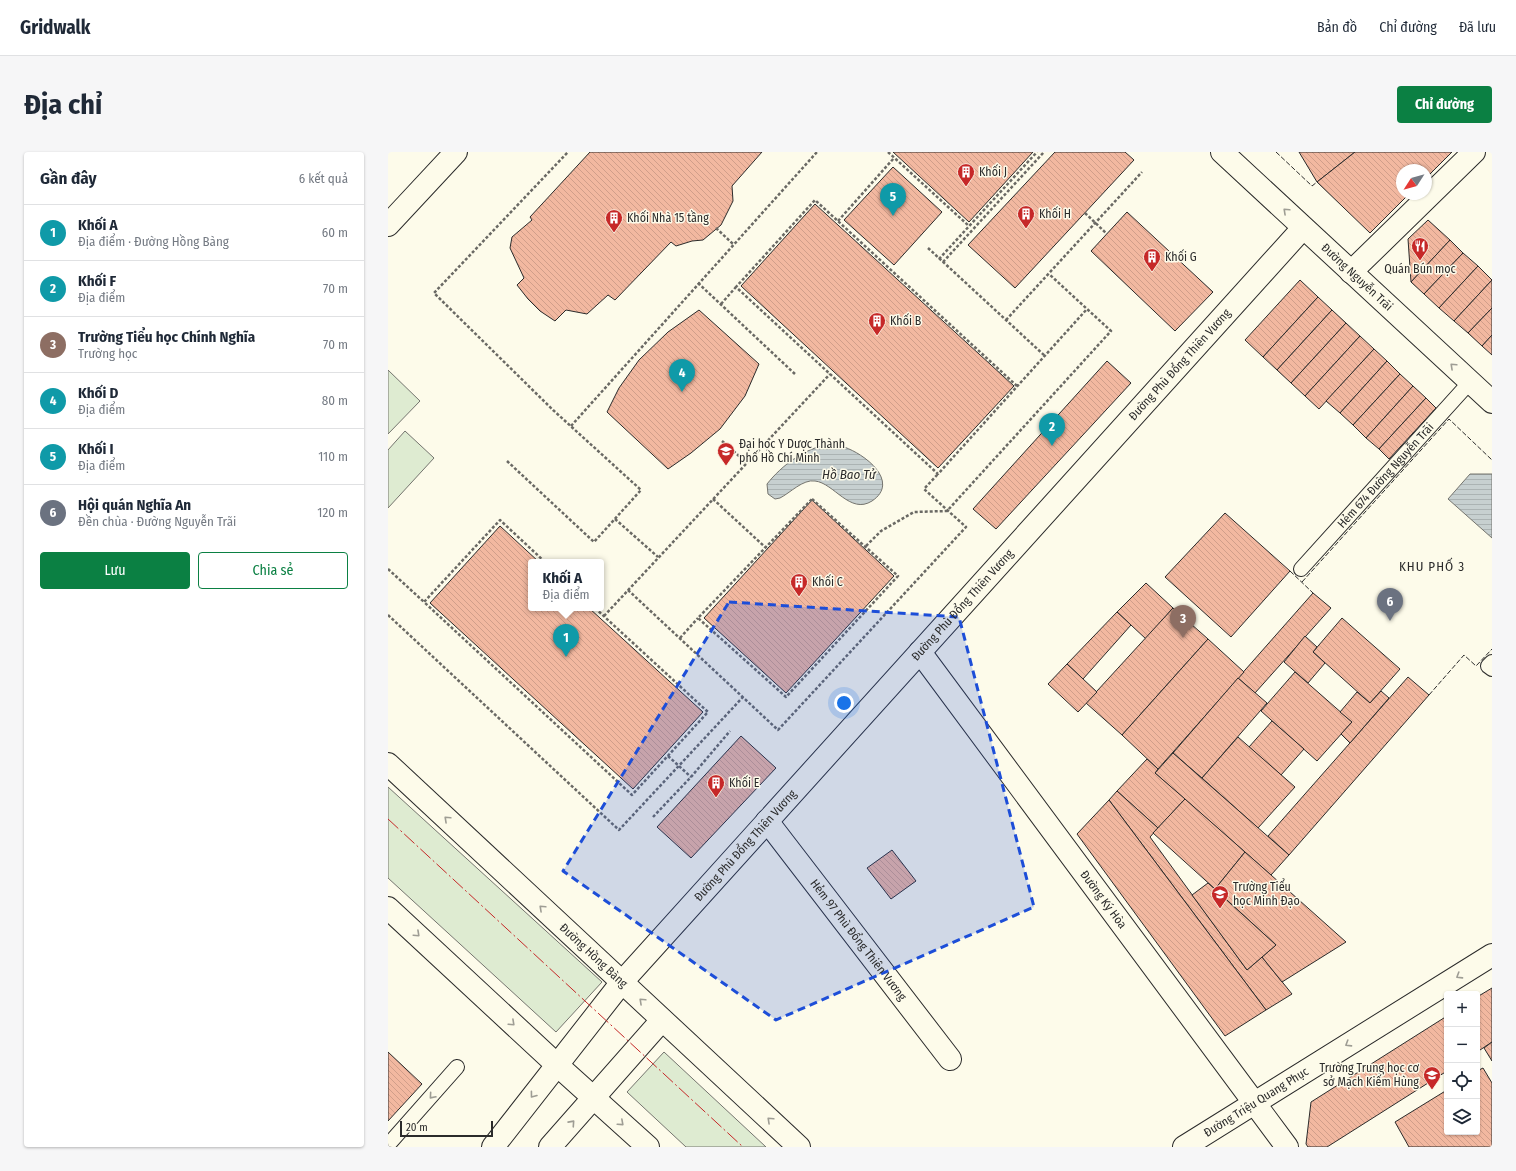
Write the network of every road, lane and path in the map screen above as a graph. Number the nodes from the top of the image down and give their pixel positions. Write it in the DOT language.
graph roads {
  1 [pos="456,152"];
  2 [pos="568,152"];
  3 [pos="817,152"];
  4 [pos="888,152"];
  5 [pos="1037,152"];
  6 [pos="1044,152"];
  7 [pos="1222,152"];
  8 [pos="1474,152"];
  9 [pos="894,158"];
  10 [pos="1142,172"];
  11 [pos="1085,213"];
  12 [pos="838,221"];
  13 [pos="1096,223"];
  14 [pos="388,224"];
  15 [pos="969,226"];
  16 [pos="716,228"];
  17 [pos="1303,228"];
  18 [pos="1107,234"];
  19 [pos="733,244"];
  20 [pos="928,248"];
  21 [pos="939,258"];
  22 [pos="943,262"];
  23 [pos="1351,272"];
  24 [pos="1049,274"];
  25 [pos="698,283"];
  26 [pos="736,287"];
  27 [pos="721,304"];
  28 [pos="1087,309"];
  29 [pos="1006,320"];
  30 [pos="1045,356"];
  31 [pos="830,374"];
  32 [pos="796,375"];
  33 [pos="1470,382"];
  34 [pos="1017,386"];
  35 [pos="1492,402"];
  36 [pos="571,426"];
  37 [pos="722,441"];
  38 [pos="507,461"];
  39 [pos="747,463"];
  40 [pos="938,474"];
  41 [pos="713,499"];
  42 [pos="948,510"];
  43 [pos="615,519"];
  44 [pos="866,546"];
  45 [pos="765,547"];
  46 [pos="658,557"];
  47 [pos="542,559"];
  48 [pos="388,569"];
  49 [pos="1301,569"];
  50 [pos="628,590"];
  51 [pos="424,602"];
  52 [pos="598,611"];
  53 [pos="388,615"];
  54 [pos="604,616"];
  55 [pos="698,618"];
  56 [pos="680,638"];
  57 [pos="920,652"];
  58 [pos="1492,662"];
  59 [pos="1492,669"];
  60 [pos="743,697"];
  61 [pos="730,731"];
  62 [pos="668,756"];
  63 [pos="388,764"];
  64 [pos="679,766"];
  65 [pos="691,777"];
  66 [pos="653,817"];
  67 [pos="767,821"];
  68 [pos="388,908"];
  69 [pos="1492,955"];
  70 [pos="622,982"];
  71 [pos="662,1020"];
  72 [pos="950,1059"];
  73 [pos="556,1064"];
  74 [pos="457,1067"];
  75 [pos="594,1098"];
  76 [pos="1254,1103"];
  77 [pos="388,1145"];
  78 [pos="492,1147"];
  79 [pos="550,1147"];
  80 [pos="648,1147"];
  81 [pos="799,1147"];
  82 [pos="1184,1147"];
  83 [pos="1287,1147"];
  1 -- 14 [label="street"];
  2 -- 36 [label="path"];
  3 -- 19 [label="path"];
  4 -- 9 [label="path"];
  5 -- 15 [label="path"];
  6 -- 22 [label="path"];
  17 -- 7 [label="street, Đường Nguyễn Trãi, one-way"];
  8 -- 23 [label="street"];
  9 -- 12 [label="path"];
  9 -- 15 [label="path"];
  10 -- 13 [label="path"];
  11 -- 13 [label="path"];
  12 -- 26 [label="path"];
  12 -- 34 [label="path"];
  13 -- 18 [label="path"];
  13 -- 24 [label="path"];
  15 -- 21 [label="path"];
  16 -- 19 [label="path"];
  17 -- 23 [label="street, Đường Nguyễn Trãi"];
  17 -- 57 [label="street, Đường Phù Đổng Thiên Vương"];
  19 -- 25 [label="path"];
  20 -- 21 [label="path"];
  21 -- 22 [label="path"];
  22 -- 29 [label="path"];
  33 -- 23 [label="street, Đường Nguyễn Trãi, one-way"];
  24 -- 28 [label="path"];
  24 -- 29 [label="path"];
  25 -- 27 [label="path"];
  25 -- 36 [label="path"];
  26 -- 27 [label="path"];
  26 -- 31 [label="path"];
  27 -- 32 [label="path"];
  28 -- 30 [label="path"];
  28 -- 42 [label="path"];
  29 -- 30 [label="path"];
  30 -- 34 [label="path"];
  31 -- 39 [label="path"];
  31 -- 40 [label="path"];
  33 -- 35 [label="street, Đường Nguyễn Trãi"];
  33 -- 49 [label="lane, Hẻm 674 Đường Nguyễn Trãi"];
  34 -- 40 [label="path"];
  36 -- 43 [label="path"];
  37 -- 39 [label="path"];
  38 -- 43 [label="path"];
  39 -- 41 [label="path"];
  40 -- 42 [label="path"];
  41 -- 45 [label="path"];
  41 -- 46 [label="path"];
  42 -- 44 [label="path"];
  42 -- 60 [label="path"];
  43 -- 46 [label="path"];
  44 -- 45 [label="path"];
  44 -- 55 [label="path"];
  45 -- 55 [label="path"];
  46 -- 50 [label="path"];
  47 -- 51 [label="path"];
  48 -- 51 [label="path"];
  50 -- 54 [label="path"];
  50 -- 56 [label="path"];
  51 -- 62 [label="path"];
  52 -- 54 [label="path"];
  53 -- 64 [label="path"];
  54 -- 62 [label="path"];
  55 -- 56 [label="path"];
  56 -- 60 [label="path"];
  57 -- 67 [label="street, Đường Phù Đổng Thiên Vương"];
  57 -- 76 [label="street, Đường Ký Hòa"];
  58 -- 59 [label="lane"];
  60 -- 64 [label="path"];
  61 -- 65 [label="path"];
  62 -- 64 [label="path"];
  70 -- 63 [label="street, Đường Hồng Bàng, one-way"];
  64 -- 65 [label="path"];
  65 -- 66 [label="path"];
  67 -- 70 [label="street, Đường Phù Đổng Thiên Vương"];
  67 -- 72 [label="street, Hẻm 97 Phù Đổng Thiên Vương"];
  68 -- 73 [label="street, one-way"];
  69 -- 76 [label="street, Đường Triệu Quang Phục, one-way"];
  71 -- 70 [label="street, Đường Hồng Bàng, one-way"];
  70 -- 73 [label="street, Đường Phù Đổng Thiên Vương"];
  71 -- 75 [label="street"];
  81 -- 71 [label="street, Đường Hồng Bàng, one-way"];
  73 -- 75 [label="street"];
  73 -- 78 [label="street, Đường Phù Đổng Thiên Vương, one-way"];
  74 -- 77 [label="lane, one-way"];
  79 -- 75 [label="street, one-way"];
  75 -- 80 [label="street, one-way"];
  76 -- 82 [label="street, Đường Triệu Quang Phục"];
  76 -- 83 [label="street, Đường Ký Hòa"];
}
